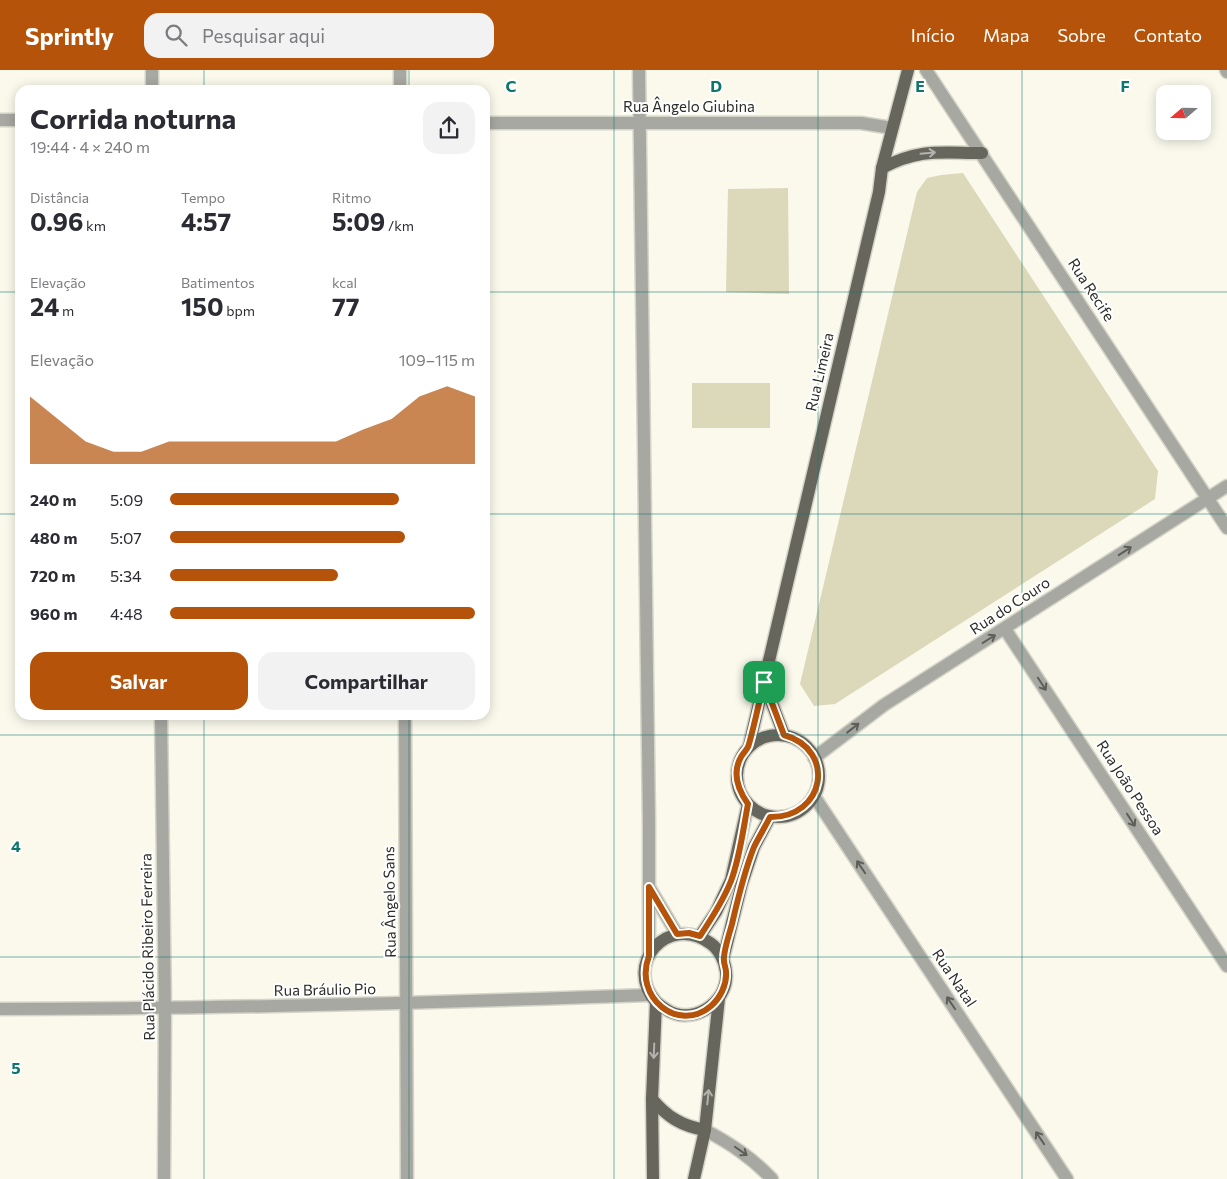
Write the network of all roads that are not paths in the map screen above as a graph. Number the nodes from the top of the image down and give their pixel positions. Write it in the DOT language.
graph roads {
  1 [pos="152,70"];
  2 [pos="400,70"];
  3 [pos="639,70"];
  4 [pos="908,70"];
  5 [pos="926,70"];
  6 [pos="152,85"];
  7 [pos="400,85"];
  8 [pos="0,120"];
  9 [pos="15,120"];
  10 [pos="490,123"];
  11 [pos="640,123"];
  12 [pos="892,128"];
  13 [pos="982,153"];
  14 [pos="882,168"];
  15 [pos="1227,486"];
  16 [pos="1207,498"];
  17 [pos="1227,528"];
  18 [pos="1005,629"];
  19 [pos="764,682"];
  20 [pos="161,720"];
  21 [pos="404,720"];
  22 [pos="784,735"];
  23 [pos="749,746"];
  24 [pos="814,758"];
  25 [pos="814,796"];
  26 [pos="748,804"];
  27 [pos="770,817"];
  28 [pos="649,887"];
  29 [pos="677,934"];
  30 [pos="700,936"];
  31 [pos="649,956"];
  32 [pos="724,959"];
  33 [pos="1227,966"];
  34 [pos="718,998"];
  35 [pos="653,999"];
  36 [pos="407,1004"];
  37 [pos="0,1009"];
  38 [pos="165,1009"];
  39 [pos="652,1099"];
  40 [pos="705,1130"];
  41 [pos="164,1179"];
  42 [pos="407,1179"];
  43 [pos="653,1179"];
  44 [pos="694,1179"];
  45 [pos="772,1179"];
  46 [pos="1067,1179"];
  1 -- 6 [label="street"];
  2 -- 7 [label="street"];
  3 -- 11 [label="street"];
  4 -- 12 [label="main road, Rua Limeira"];
  5 -- 13 [label="street, Rua Recife"];
  8 -- 9 [label="street"];
  10 -- 11 [label="street, Rua Ângelo Giubina"];
  11 -- 12 [label="street, Rua Ângelo Giubina"];
  11 -- 28 [label="street"];
  12 -- 14 [label="main road, Rua Limeira"];
  14 -- 13 [label="main road, one-way"];
  13 -- 16 [label="street, Rua Recife"];
  14 -- 19 [label="main road, Rua Limeira"];
  15 -- 16 [label="street, Rua do Couro"];
  16 -- 17 [label="street, Rua Recife"];
  18 -- 16 [label="street, Rua do Couro, one-way"];
  24 -- 18 [label="street, Rua do Couro, one-way"];
  18 -- 33 [label="street, Rua João Pessoa, one-way"];
  19 -- 22 [label="main road"];
  19 -- 23 [label="main road, Rua Limeira"];
  20 -- 38 [label="street, Rua Plácido Ribeiro Ferreira"];
  21 -- 36 [label="street, Rua Ângelo Sans"];
  22 -- 23 [label="main road"];
  22 -- 24 [label="main road"];
  23 -- 26 [label="main road"];
  24 -- 25 [label="main road"];
  25 -- 27 [label="main road"];
  46 -- 25 [label="street, Rua Natal, one-way"];
  26 -- 27 [label="main road"];
  26 -- 30 [label="main road"];
  27 -- 32 [label="main road"];
  28 -- 29 [label="street"];
  28 -- 31 [label="street"];
  29 -- 30 [label="main road"];
  29 -- 31 [label="main road"];
  30 -- 32 [label="main road"];
  31 -- 35 [label="main road"];
  32 -- 34 [label="main road"];
  34 -- 35 [label="main road"];
  40 -- 34 [label="main road, one-way"];
  35 -- 36 [label="street, Rua Bráulio Pio"];
  35 -- 39 [label="main road, one-way"];
  36 -- 38 [label="street, Rua Bráulio Pio"];
  36 -- 42 [label="street, Rua Ângelo Sans"];
  37 -- 38 [label="street, Rua Bráulio Pio"];
  38 -- 41 [label="street, Rua Plácido Ribeiro Ferreira"];
  39 -- 40 [label="main road"];
  39 -- 43 [label="main road"];
  40 -- 44 [label="main road"];
  40 -- 45 [label="street, one-way"];
}
